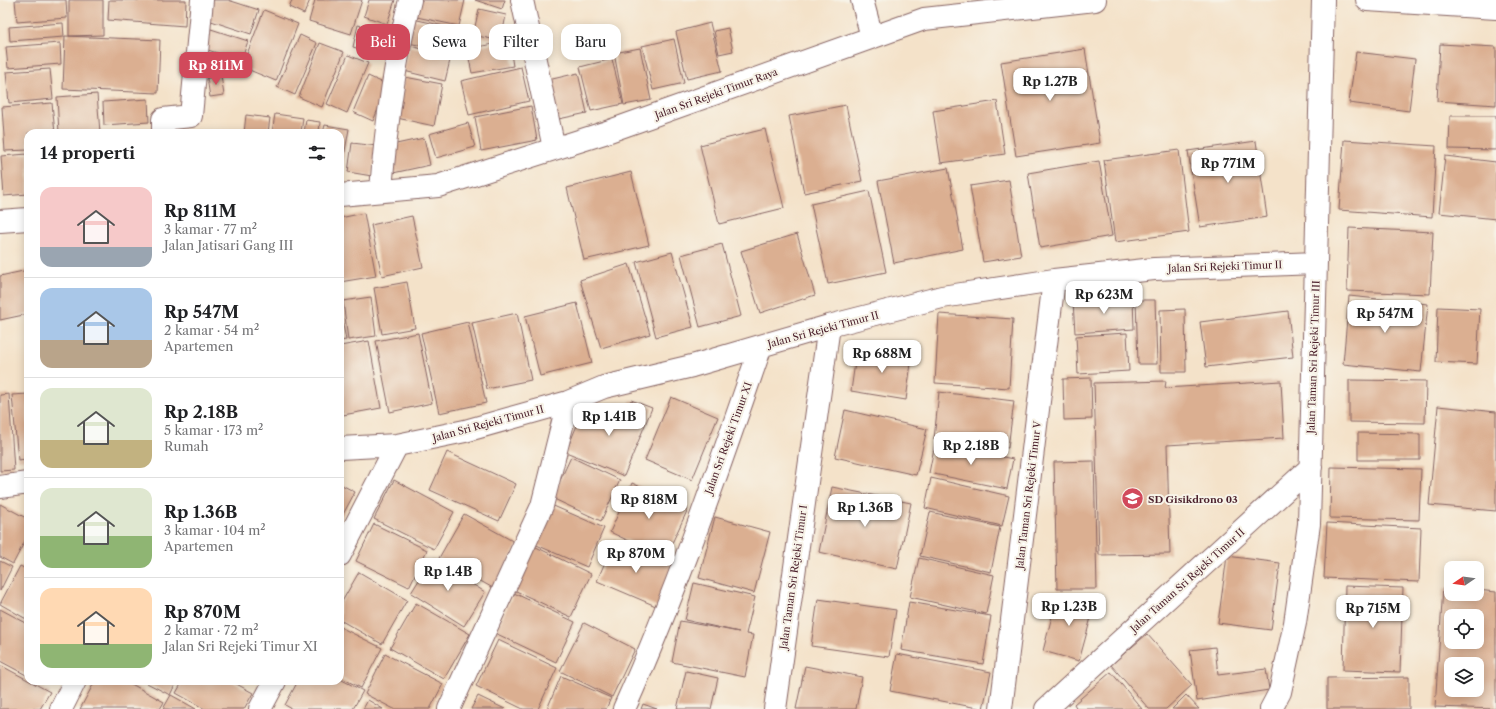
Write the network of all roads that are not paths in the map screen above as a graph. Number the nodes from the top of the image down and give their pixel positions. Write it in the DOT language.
graph roads {
  1 [pos="202,0"];
  2 [pos="410,0"];
  3 [pos="522,0"];
  4 [pos="862,0"];
  5 [pos="1095,0"];
  6 [pos="1323,0"];
  7 [pos="1367,0"];
  8 [pos="1496,8"];
  9 [pos="872,37"];
  10 [pos="163,126"];
  11 [pos="554,148"];
  12 [pos="381,190"];
  13 [pos="344,195"];
  14 [pos="24,219"];
  15 [pos="0,221"];
  16 [pos="1316,263"];
  17 [pos="1054,280"];
  18 [pos="829,326"];
  19 [pos="761,346"];
  20 [pos="568,402"];
  21 [pos="397,445"];
  22 [pos="344,448"];
  23 [pos="1310,467"];
  24 [pos="24,484"];
  25 [pos="0,487"];
  26 [pos="344,547"];
  27 [pos="73,685"];
  28 [pos="273,685"];
  29 [pos="61,709"];
  30 [pos="260,709"];
  31 [pos="449,709"];
  32 [pos="624,709"];
  33 [pos="775,709"];
  34 [pos="1001,709"];
  35 [pos="1046,709"];
  36 [pos="1271,709"];
  1 -- 10 [label="street"];
  2 -- 12 [label="street"];
  3 -- 11 [label="street"];
  4 -- 9 [label="street"];
  5 -- 9 [label="street, Jalan Sri Rejeki Timur Raya"];
  6 -- 16 [label="street, Jalan Taman Sri Rejeki Timur III"];
  7 -- 8 [label="street"];
  9 -- 11 [label="street, Jalan Sri Rejeki Timur Raya"];
  11 -- 12 [label="street, Jalan Sri Rejeki Timur Raya"];
  12 -- 13 [label="street, Jalan Sri Rejeki Timur Raya"];
  14 -- 15 [label="street"];
  16 -- 17 [label="street, Jalan Sri Rejeki Timur II"];
  16 -- 23 [label="street, Jalan Taman Sri Rejeki Timur III"];
  17 -- 18 [label="street, Jalan Sri Rejeki Timur II"];
  17 -- 34 [label="street, Jalan Taman Sri Rejeki Timur V"];
  18 -- 19 [label="street, Jalan Sri Rejeki Timur II"];
  18 -- 33 [label="street, Jalan Taman Sri Rejeki Timur I"];
  19 -- 20 [label="street, Jalan Sri Rejeki Timur II"];
  19 -- 32 [label="street, Jalan Sri Rejeki Timur XI"];
  20 -- 21 [label="street, Jalan Sri Rejeki Timur II"];
  20 -- 31 [label="street"];
  21 -- 22 [label="street, Jalan Sri Rejeki Timur II"];
  21 -- 26 [label="street"];
  23 -- 35 [label="street, Jalan Taman Sri Rejeki Timur II"];
  23 -- 36 [label="street, Jalan Taman Sri Rejeki Timur III"];
  24 -- 25 [label="street"];
  27 -- 29 [label="street"];
  28 -- 30 [label="street"];
}
